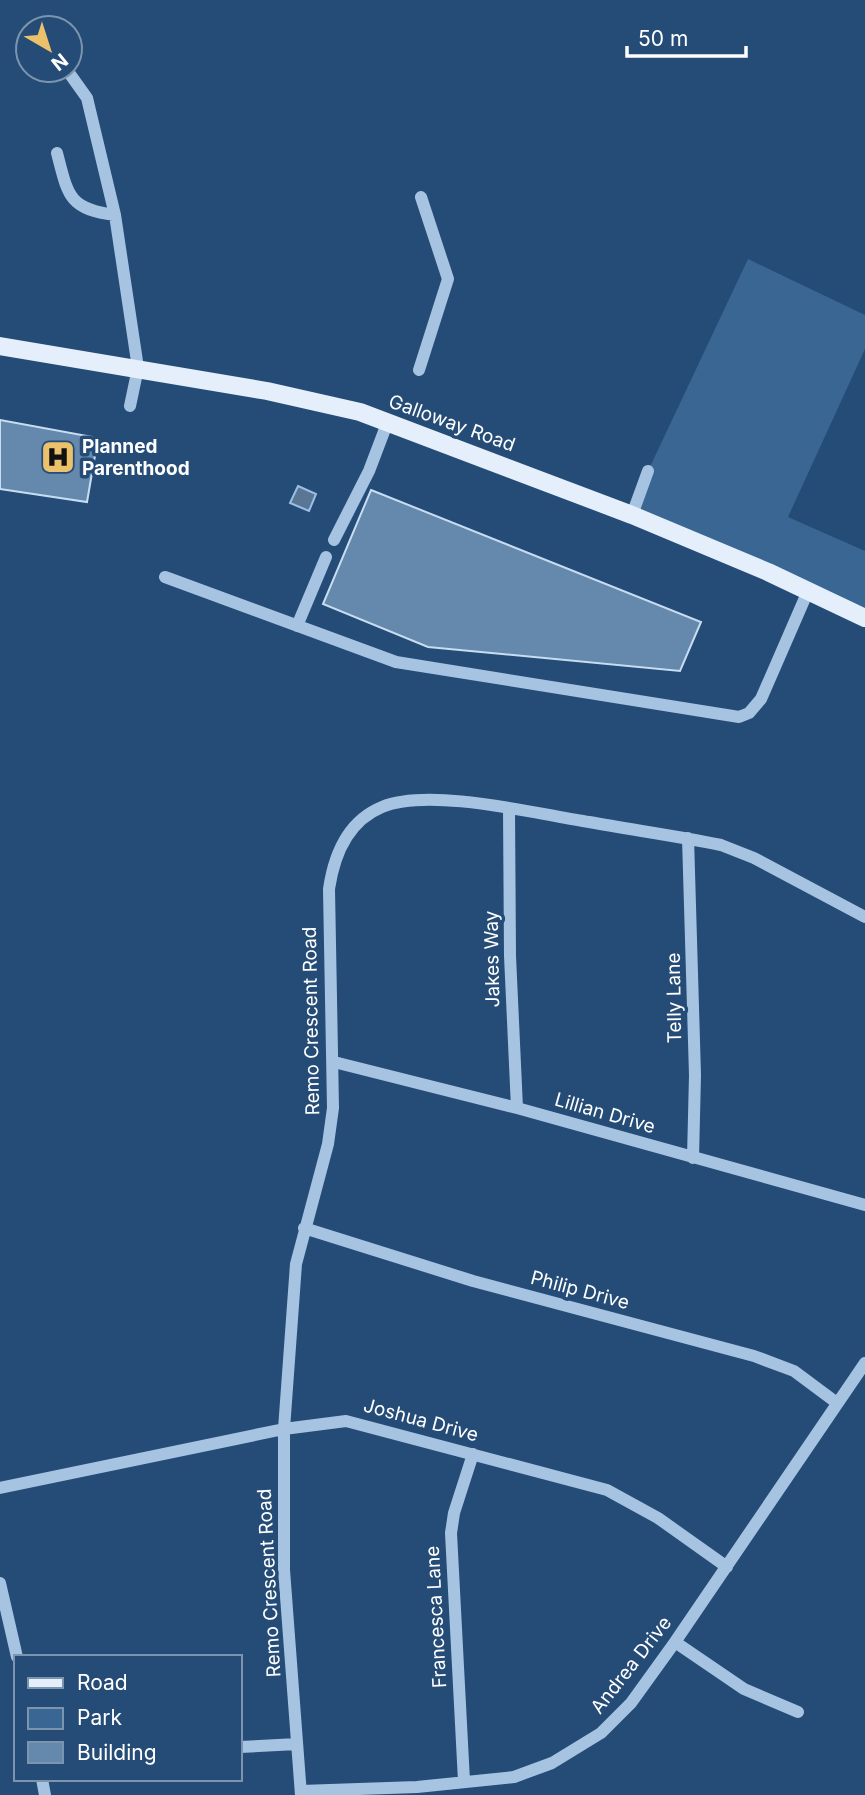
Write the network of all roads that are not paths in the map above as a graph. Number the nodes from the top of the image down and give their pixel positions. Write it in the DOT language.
graph roads {
  1 [pos="77,84"];
  2 [pos="57,153"];
  3 [pos="421,197"];
  4 [pos="115,215"];
  5 [pos="0,346"];
  6 [pos="138,369"];
  7 [pos="419,370"];
  8 [pos="130,406"];
  9 [pos="388,422"];
  10 [pos="648,471"];
  11 [pos="632,515"];
  12 [pos="334,540"];
  13 [pos="326,556"];
  14 [pos="165,577"];
  15 [pos="808,591"];
  16 [pos="865,618"];
  17 [pos="297,626"];
  18 [pos="509,809"];
  19 [pos="688,838"];
  20 [pos="865,917"];
  21 [pos="334,1062"];
  22 [pos="517,1108"];
  23 [pos="693,1157"];
  24 [pos="865,1205"];
  25 [pos="304,1228"];
  26 [pos="865,1363"];
  27 [pos="837,1403"];
  28 [pos="284,1429"];
  29 [pos="473,1454"];
  30 [pos="0,1488"];
  31 [pos="727,1567"];
  32 [pos="0,1583"];
  33 [pos="675,1642"];
  34 [pos="17,1655"];
  35 [pos="798,1712"];
  36 [pos="297,1744"];
  37 [pos="242,1747"];
  38 [pos="464,1781"];
  39 [pos="301,1793"];
  1 -- 4 [label="street"];
  2 -- 4 [label="street"];
  3 -- 7 [label="street"];
  4 -- 6 [label="street"];
  5 -- 6 [label="main road, Galloway Road"];
  6 -- 8 [label="street"];
  6 -- 9 [label="main road, Galloway Road"];
  9 -- 11 [label="main road, Galloway Road"];
  9 -- 12 [label="street"];
  10 -- 11 [label="street"];
  11 -- 15 [label="main road, Galloway Road"];
  13 -- 17 [label="street"];
  14 -- 17 [label="street"];
  15 -- 16 [label="main road, Galloway Road"];
  15 -- 17 [label="street"];
  18 -- 19 [label="street, Remo Crescent Road"];
  18 -- 21 [label="street, Remo Crescent Road"];
  18 -- 22 [label="street, Jakes Way"];
  19 -- 20 [label="street, Remo Crescent Road"];
  19 -- 23 [label="street, Telly Lane"];
  21 -- 22 [label="street, Lillian Drive"];
  21 -- 25 [label="street, Remo Crescent Road"];
  22 -- 23 [label="street, Lillian Drive"];
  23 -- 24 [label="street, Lillian Drive"];
  25 -- 27 [label="street, Philip Drive"];
  25 -- 28 [label="street, Remo Crescent Road"];
  26 -- 27 [label="street, Andrea Drive"];
  27 -- 31 [label="street, Andrea Drive"];
  28 -- 29 [label="street, Joshua Drive"];
  28 -- 30 [label="street, Joshua Drive"];
  28 -- 36 [label="street, Remo Crescent Road"];
  29 -- 31 [label="street, Joshua Drive"];
  29 -- 38 [label="street, Francesca Lane"];
  31 -- 33 [label="street, Andrea Drive"];
  32 -- 34 [label="street"];
  33 -- 35 [label="street"];
  33 -- 38 [label="street, Andrea Drive"];
  36 -- 37 [label="street"];
  36 -- 39 [label="street, Remo Crescent Road"];
  38 -- 39 [label="street, Andrea Drive"];
}
